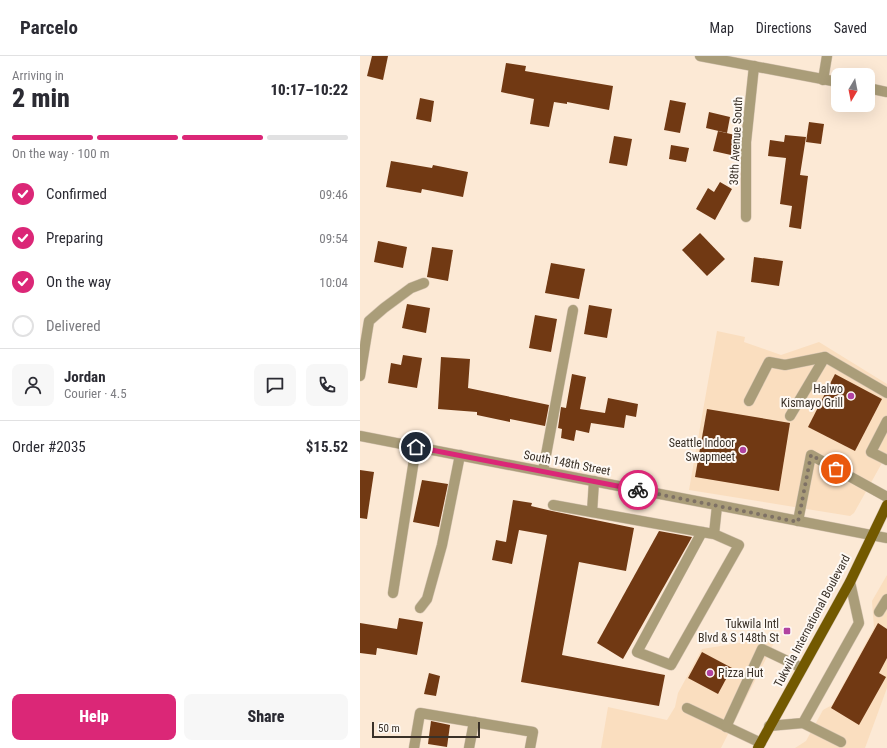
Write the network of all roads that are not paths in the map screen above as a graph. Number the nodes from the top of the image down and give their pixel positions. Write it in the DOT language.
graph roads {
  1 [pos="700,56"];
  2 [pos="827,56"];
  3 [pos="743,60"];
  4 [pos="754,66"];
  5 [pos="823,80"];
  6 [pos="831,81"];
  7 [pos="875,89"];
  8 [pos="887,92"];
  9 [pos="746,217"];
  10 [pos="424,283"];
  11 [pos="573,310"];
  12 [pos="825,357"];
  13 [pos="360,376"];
  14 [pos="887,393"];
  15 [pos="749,401"];
  16 [pos="790,416"];
  17 [pos="887,421"];
  18 [pos="360,436"];
  19 [pos="416,447"];
  20 [pos="460,455"];
  21 [pos="887,460"];
  22 [pos="542,472"];
  23 [pos="594,482"];
  24 [pos="887,497"];
  25 [pos="553,505"];
  26 [pos="887,505"];
  27 [pos="717,506"];
  28 [pos="592,512"];
  29 [pos="798,522"];
  30 [pos="702,532"];
  31 [pos="714,534"];
  32 [pos="871,535"];
  33 [pos="887,538"];
  34 [pos="850,582"];
  35 [pos="393,593"];
  36 [pos="887,599"];
  37 [pos="420,608"];
  38 [pos="879,612"];
  39 [pos="802,668"];
  40 [pos="687,708"];
  41 [pos="474,722"];
  42 [pos="803,723"];
  43 [pos="726,726"];
  44 [pos="769,726"];
  45 [pos="841,742"];
  46 [pos="759,745"];
  47 [pos="414,748"];
  48 [pos="469,748"];
  49 [pos="530,748"];
  1 -- 3 [label="street"];
  2 -- 5 [label="street"];
  3 -- 4 [label="street"];
  4 -- 5 [label="street"];
  4 -- 9 [label="street, 38th Avenue South"];
  5 -- 6 [label="street"];
  7 -- 8 [label="street"];
  10 -- 13 [label="street"];
  11 -- 22 [label="street"];
  12 -- 14 [label="street"];
  12 -- 15 [label="street"];
  12 -- 16 [label="street"];
  17 -- 21 [label="street"];
  18 -- 19 [label="street, South 148th Street"];
  19 -- 20 [label="street, South 148th Street"];
  19 -- 35 [label="street"];
  20 -- 22 [label="street, South 148th Street"];
  20 -- 37 [label="street"];
  22 -- 23 [label="street, South 148th Street"];
  23 -- 27 [label="street, South 148th Street"];
  23 -- 28 [label="street"];
  24 -- 29 [label="street"];
  25 -- 28 [label="street"];
  26 -- 32 [label="main road, Tukwila International Boulevard"];
  27 -- 29 [label="street, South 148th Street"];
  27 -- 31 [label="street"];
  28 -- 30 [label="street"];
  29 -- 32 [label="street, South 148th Street"];
  30 -- 31 [label="street"];
  30 -- 31 [label="street"];
  32 -- 33 [label="street, South 148th Street"];
  32 -- 34 [label="main road, Tukwila International Boulevard"];
  34 -- 39 [label="main road, Tukwila International Boulevard"];
  34 -- 42 [label="street"];
  36 -- 38 [label="street"];
  39 -- 43 [label="street"];
  39 -- 44 [label="main road, Tukwila International Boulevard"];
  40 -- 43 [label="street"];
  41 -- 47 [label="street"];
  41 -- 48 [label="street"];
  41 -- 49 [label="street"];
  42 -- 44 [label="street"];
  42 -- 45 [label="street"];
  43 -- 46 [label="street"];
  44 -- 46 [label="main road, Tukwila International Boulevard"];
}
